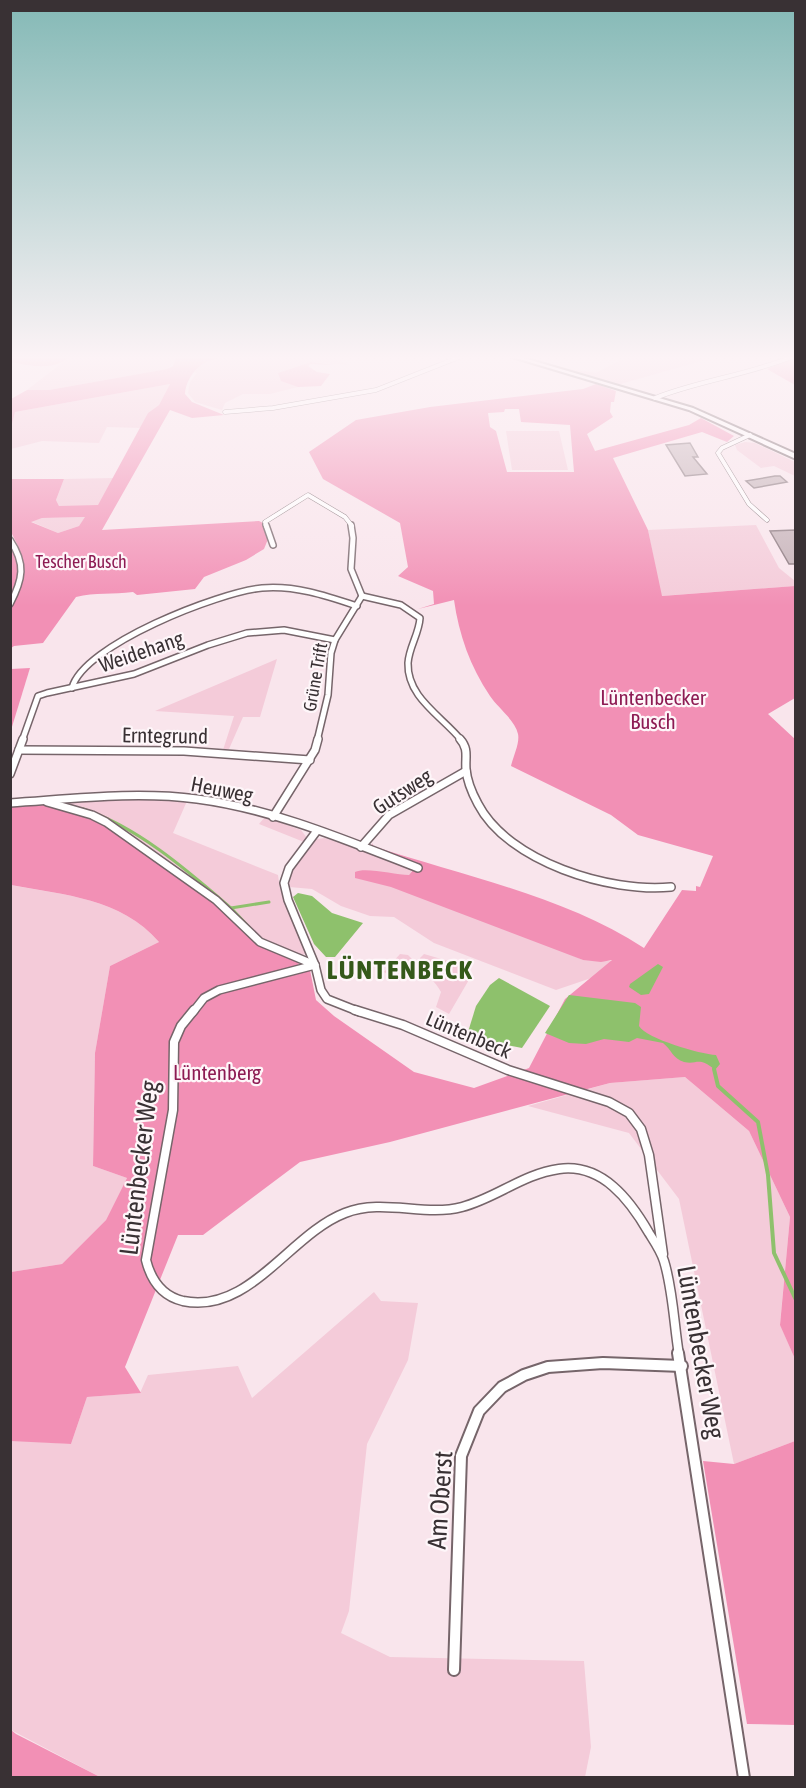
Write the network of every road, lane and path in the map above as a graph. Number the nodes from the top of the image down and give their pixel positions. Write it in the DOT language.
graph roads {
  1 [pos="740,439"];
  2 [pos="759,439"];
  3 [pos="795,457"];
  4 [pos="767,520"];
  5 [pos="10,540"];
  6 [pos="273,545"];
  7 [pos="362,596"];
  8 [pos="10,604"];
  9 [pos="357,606"];
  10 [pos="335,640"];
  11 [pos="72,688"];
  12 [pos="19,750"];
  13 [pos="310,760"];
  14 [pos="466,771"];
  15 [pos="10,774"];
  16 [pos="41,801"];
  17 [pos="10,803"];
  18 [pos="273,817"];
  19 [pos="316,832"];
  20 [pos="361,847"];
  21 [pos="418,868"];
  22 [pos="671,887"];
  23 [pos="315,965"];
  24 [pos="664,1260"];
  25 [pos="682,1366"];
  26 [pos="454,1670"];
  27 [pos="744,1778"];
  1 -- 4 [label="street"];
  2 -- 3 [label="main road"];
  5 -- 8 [label="street"];
  6 -- 7 [label="street"];
  7 -- 9 [label="street, Grüne Trift"];
  7 -- 14 [label="street"];
  9 -- 10 [label="street, Grüne Trift"];
  9 -- 11 [label="street"];
  10 -- 11 [label="street, Weidehang"];
  10 -- 13 [label="street, Grüne Trift"];
  11 -- 12 [label="street, Weidehang"];
  12 -- 13 [label="street, Erntegrund"];
  12 -- 15 [label="street, Weidehang"];
  13 -- 18 [label="street, Grüne Trift"];
  14 -- 20 [label="street, Gutsweg"];
  14 -- 22 [label="street"];
  16 -- 17 [label="street, Heuweg"];
  16 -- 18 [label="street, Heuweg"];
  16 -- 23 [label="street"];
  18 -- 19 [label="street, Heuweg"];
  19 -- 20 [label="street, Heuweg"];
  19 -- 23 [label="street, Lüntenbeck"];
  20 -- 21 [label="street, Heuweg"];
  23 -- 24 [label="street, Lüntenbeck"];
  23 -- 24 [label="street, Lüntenbecker Weg"];
  24 -- 25 [label="street, Lüntenbecker Weg"];
  25 -- 26 [label="street, Am Oberst"];
  25 -- 27 [label="street, Lüntenbecker Weg"];
}
